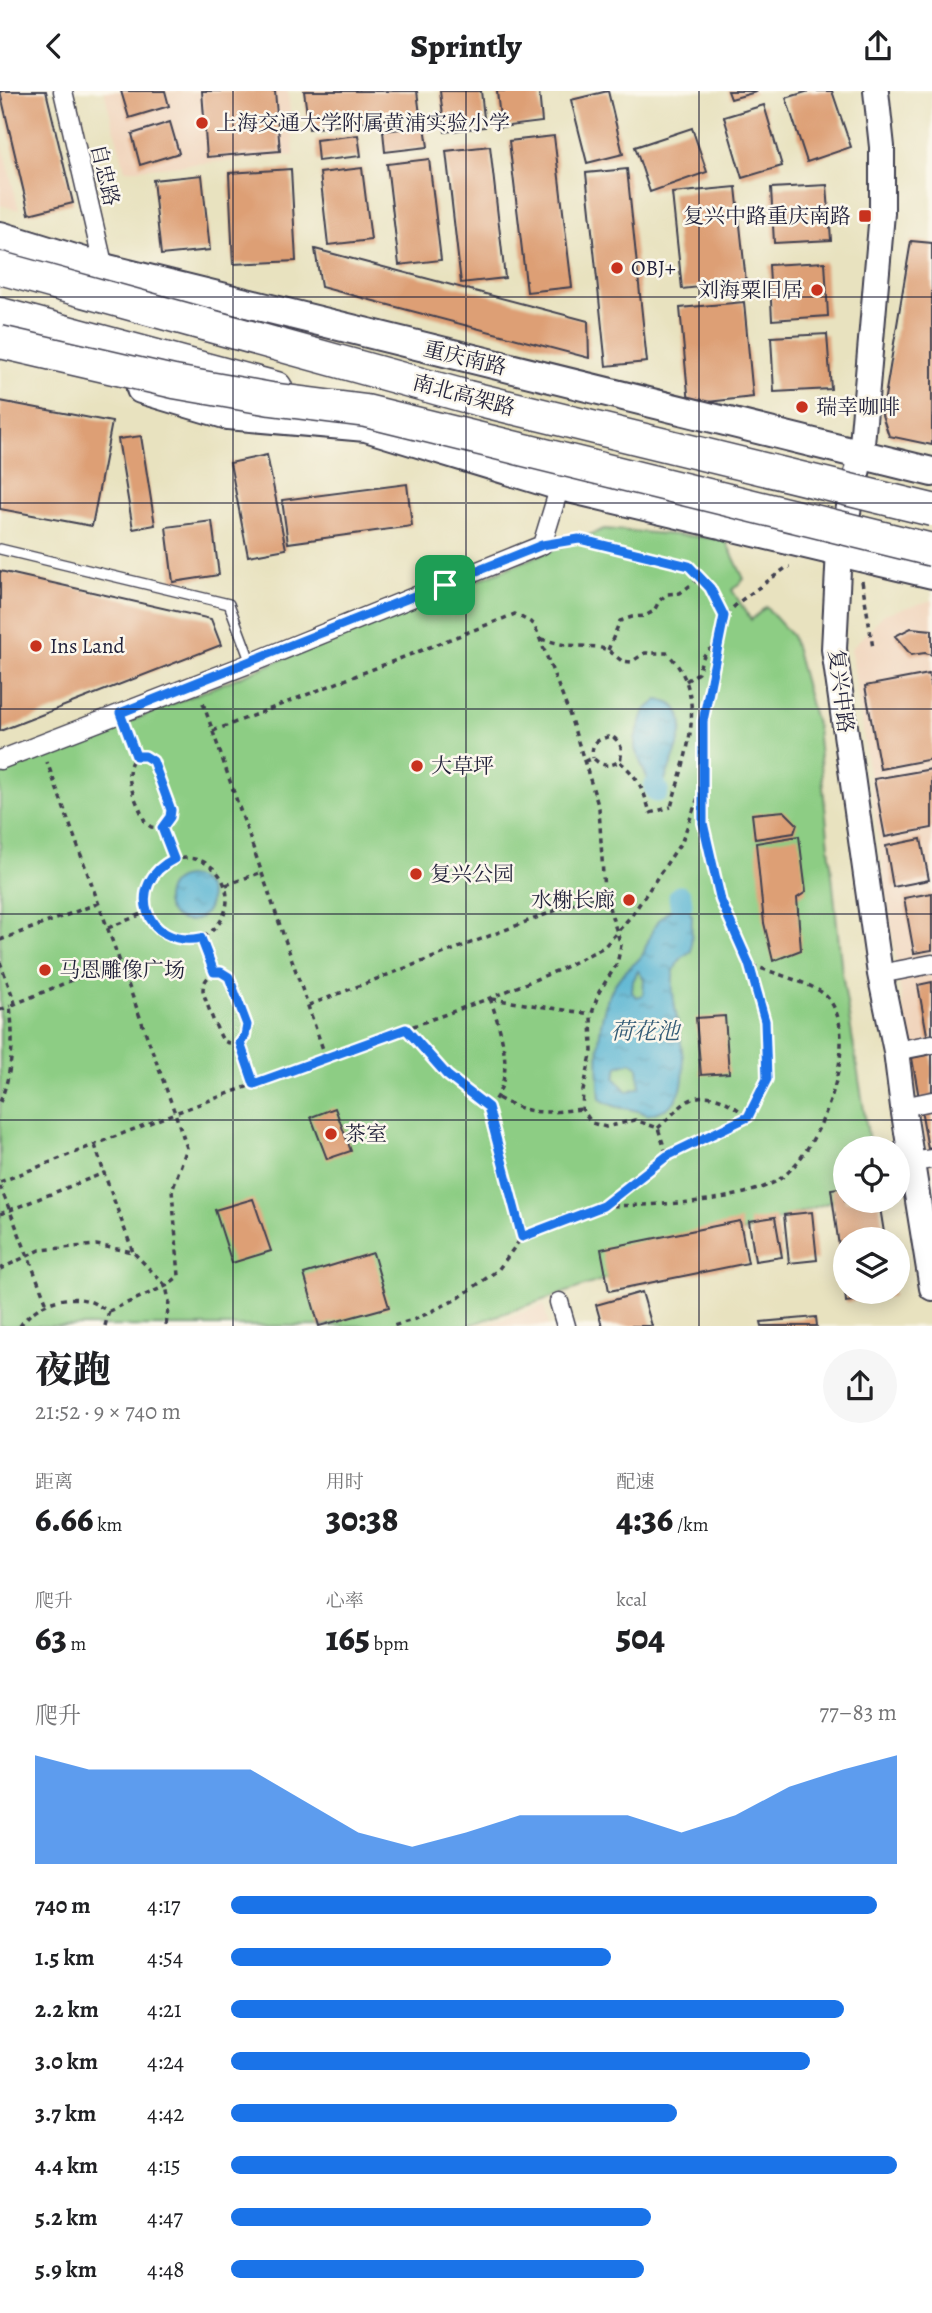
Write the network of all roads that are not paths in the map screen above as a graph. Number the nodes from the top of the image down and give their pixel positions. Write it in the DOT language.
graph roads {
  1 [pos="63,91"];
  2 [pos="876,91"];
  3 [pos="0,236"];
  4 [pos="0,268"];
  5 [pos="104,268"];
  6 [pos="0,314"];
  7 [pos="0,319"];
  8 [pos="0,342"];
  9 [pos="0,350"];
  10 [pos="160,366"];
  11 [pos="191,403"];
  12 [pos="366,419"];
  13 [pos="861,456"];
  14 [pos="932,472"];
  15 [pos="559,486"];
  16 [pos="932,510"];
  17 [pos="0,549"];
  18 [pos="839,550"];
  19 [pos="932,550"];
  20 [pos="932,574"];
  21 [pos="251,663"];
  22 [pos="0,760"];
  23 [pos="932,964"];
  24 [pos="880,974"];
  25 [pos="932,1044"];
  26 [pos="896,1051"];
  27 [pos="932,1101"];
  28 [pos="903,1107"];
  29 [pos="922,1161"];
  30 [pos="928,1230"];
  31 [pos="932,1288"];
  32 [pos="559,1302"];
  33 [pos="566,1326"];
  1 -- 5 [label="street, 自忠路"];
  2 -- 13 [label="main road, 复兴中路"];
  3 -- 5 [label="main road, 重庆南路"];
  4 -- 16 [label="highway, 南北高架路, bridge"];
  5 -- 13 [label="main road, 重庆南路"];
  6 -- 12 [label="highway, 南北高架路, bridge"];
  7 -- 10 [label="main road"];
  8 -- 12 [label="highway, bridge"];
  9 -- 11 [label="main road"];
  10 -- 11 [label="main road"];
  10 -- 12 [label="main road"];
  11 -- 12 [label="main road"];
  12 -- 15 [label="main road"];
  12 -- 19 [label="highway, 南北高架路, bridge"];
  13 -- 14 [label="main road, 重庆南路"];
  13 -- 18 [label="main road, 复兴中路"];
  15 -- 18 [label="main road"];
  15 -- 21 [label="street"];
  17 -- 21 [label="lane"];
  18 -- 20 [label="main road"];
  18 -- 24 [label="main road, 复兴中路"];
  21 -- 22 [label="street"];
  23 -- 24 [label="street"];
  24 -- 26 [label="main road, 复兴中路"];
  25 -- 26 [label="street"];
  26 -- 28 [label="main road, 复兴中路"];
  27 -- 28 [label="street"];
  28 -- 29 [label="main road, 复兴中路"];
  29 -- 30 [label="main road, 复兴中路"];
  30 -- 31 [label="main road, 复兴中路"];
  32 -- 33 [label="street"];
}
